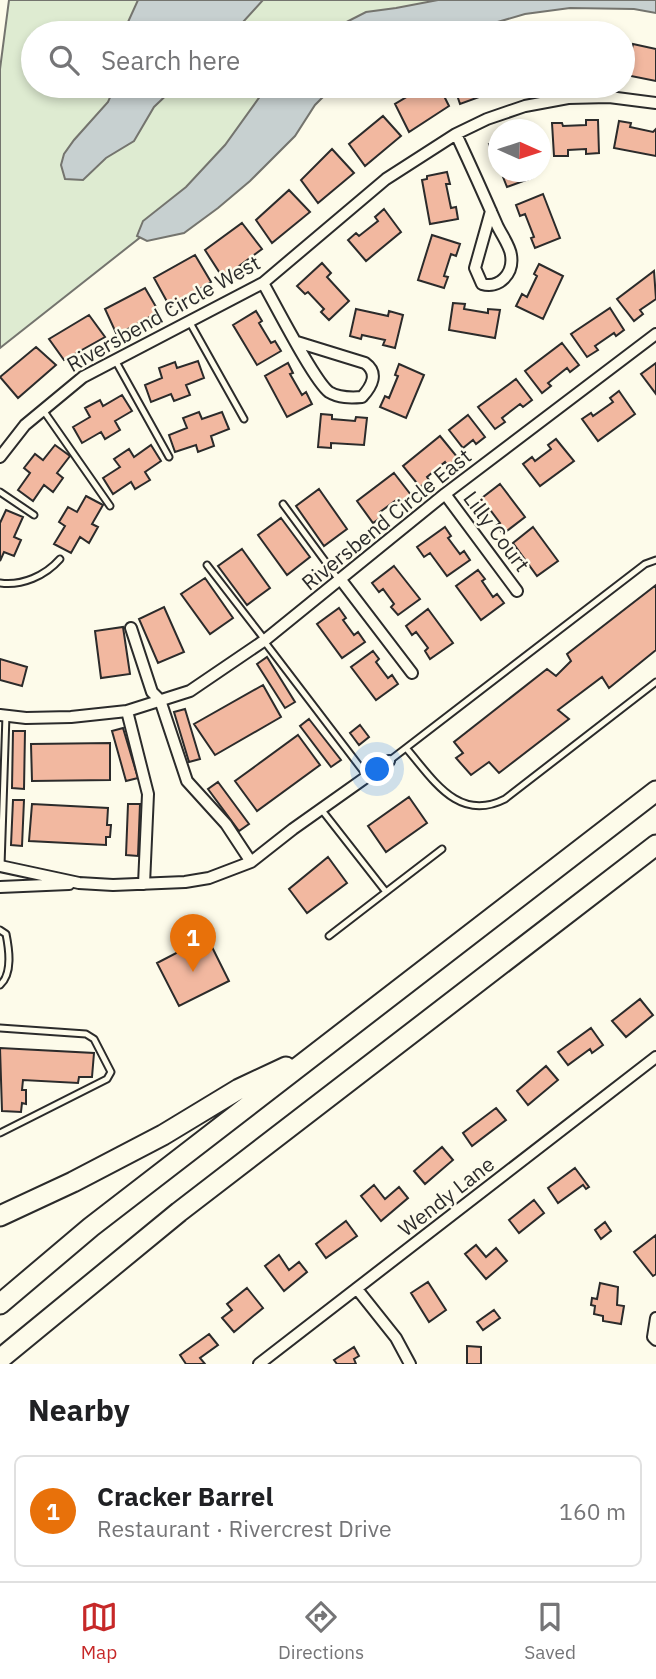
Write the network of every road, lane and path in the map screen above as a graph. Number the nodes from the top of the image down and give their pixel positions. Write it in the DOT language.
graph roads {
  1 [pos="568,98"];
  2 [pos="617,98"];
  3 [pos="656,103"];
  4 [pos="456,134"];
  5 [pos="491,211"];
  6 [pos="263,283"];
  7 [pos="189,321"];
  8 [pos="656,334"];
  9 [pos="297,342"];
  10 [pos="115,360"];
  11 [pos="43,410"];
  12 [pos="244,419"];
  13 [pos="0,457"];
  14 [pos="169,457"];
  15 [pos="0,492"];
  16 [pos="445,494"];
  17 [pos="283,504"];
  18 [pos="110,506"];
  19 [pos="34,515"];
  20 [pos="60,559"];
  21 [pos="656,560"];
  22 [pos="207,565"];
  23 [pos="340,581"];
  24 [pos="0,583"];
  25 [pos="517,590"];
  26 [pos="131,628"];
  27 [pos="264,640"];
  28 [pos="412,673"];
  29 [pos="656,682"];
  30 [pos="160,700"];
  31 [pos="127,711"];
  32 [pos="3,715"];
  33 [pos="406,748"];
  34 [pos="389,761"];
  35 [pos="367,776"];
  36 [pos="656,791"];
  37 [pos="321,809"];
  38 [pos="656,845"];
  39 [pos="442,849"];
  40 [pos="251,862"];
  41 [pos="0,867"];
  42 [pos="79,883"];
  43 [pos="144,884"];
  44 [pos="0,887"];
  45 [pos="386,892"];
  46 [pos="0,930"];
  47 [pos="329,936"];
  48 [pos="0,985"];
  49 [pos="0,1028"];
  50 [pos="319,1051"];
  51 [pos="656,1058"];
  52 [pos="0,1133"];
  53 [pos="179,1212"];
  54 [pos="0,1216"];
  55 [pos="357,1289"];
  56 [pos="0,1304"];
  57 [pos="656,1318"];
  58 [pos="656,1340"];
  59 [pos="0,1359"];
  60 [pos="16,1364"];
  61 [pos="259,1364"];
  62 [pos="410,1364"];
  1 -- 4 [label="street, Riversbend Circle West"];
  2 -- 3 [label="street, Riversbend Circle West"];
  4 -- 5 [label="street"];
  4 -- 6 [label="street, Riversbend Circle West"];
  5 -- 5 [label="street"];
  6 -- 7 [label="street, Riversbend Circle West"];
  6 -- 9 [label="street"];
  7 -- 10 [label="street, Riversbend Circle West"];
  7 -- 12 [label="lane"];
  8 -- 16 [label="street, Riversbend Circle East"];
  9 -- 9 [label="street"];
  10 -- 11 [label="street, Riversbend Circle West"];
  10 -- 14 [label="lane"];
  11 -- 13 [label="street, Riversbend Circle West"];
  11 -- 18 [label="lane"];
  15 -- 19 [label="lane"];
  16 -- 23 [label="street, Riversbend Circle East"];
  16 -- 25 [label="street, Lilly Court"];
  17 -- 23 [label="lane"];
  20 -- 24 [label="lane"];
  21 -- 33 [label="lane"];
  22 -- 27 [label="lane"];
  23 -- 27 [label="street, Riversbend Circle East"];
  23 -- 28 [label="street"];
  26 -- 30 [label="street"];
  27 -- 30 [label="street, Riversbend Circle East"];
  27 -- 35 [label="lane"];
  29 -- 33 [label="lane"];
  30 -- 31 [label="street, Riversbend Circle East"];
  30 -- 40 [label="street"];
  31 -- 32 [label="street"];
  31 -- 43 [label="street"];
  32 -- 41 [label="lane"];
  33 -- 34 [label="lane"];
  34 -- 35 [label="street"];
  35 -- 37 [label="street"];
  36 -- 50 [label="highway"];
  37 -- 40 [label="street"];
  37 -- 45 [label="lane"];
  38 -- 53 [label="highway"];
  39 -- 45 [label="lane"];
  40 -- 43 [label="street"];
  41 -- 42 [label="street"];
  42 -- 43 [label="street"];
  42 -- 44 [label="street"];
  45 -- 47 [label="lane"];
  46 -- 48 [label="lane"];
  49 -- 52 [label="lane"];
  50 -- 54 [label="highway"];
  50 -- 56 [label="highway"];
  51 -- 55 [label="street, Wendy Lane"];
  53 -- 59 [label="highway"];
  53 -- 60 [label="highway"];
  55 -- 61 [label="street, Wendy Lane"];
  55 -- 62 [label="street"];
  57 -- 58 [label="street"];
}
